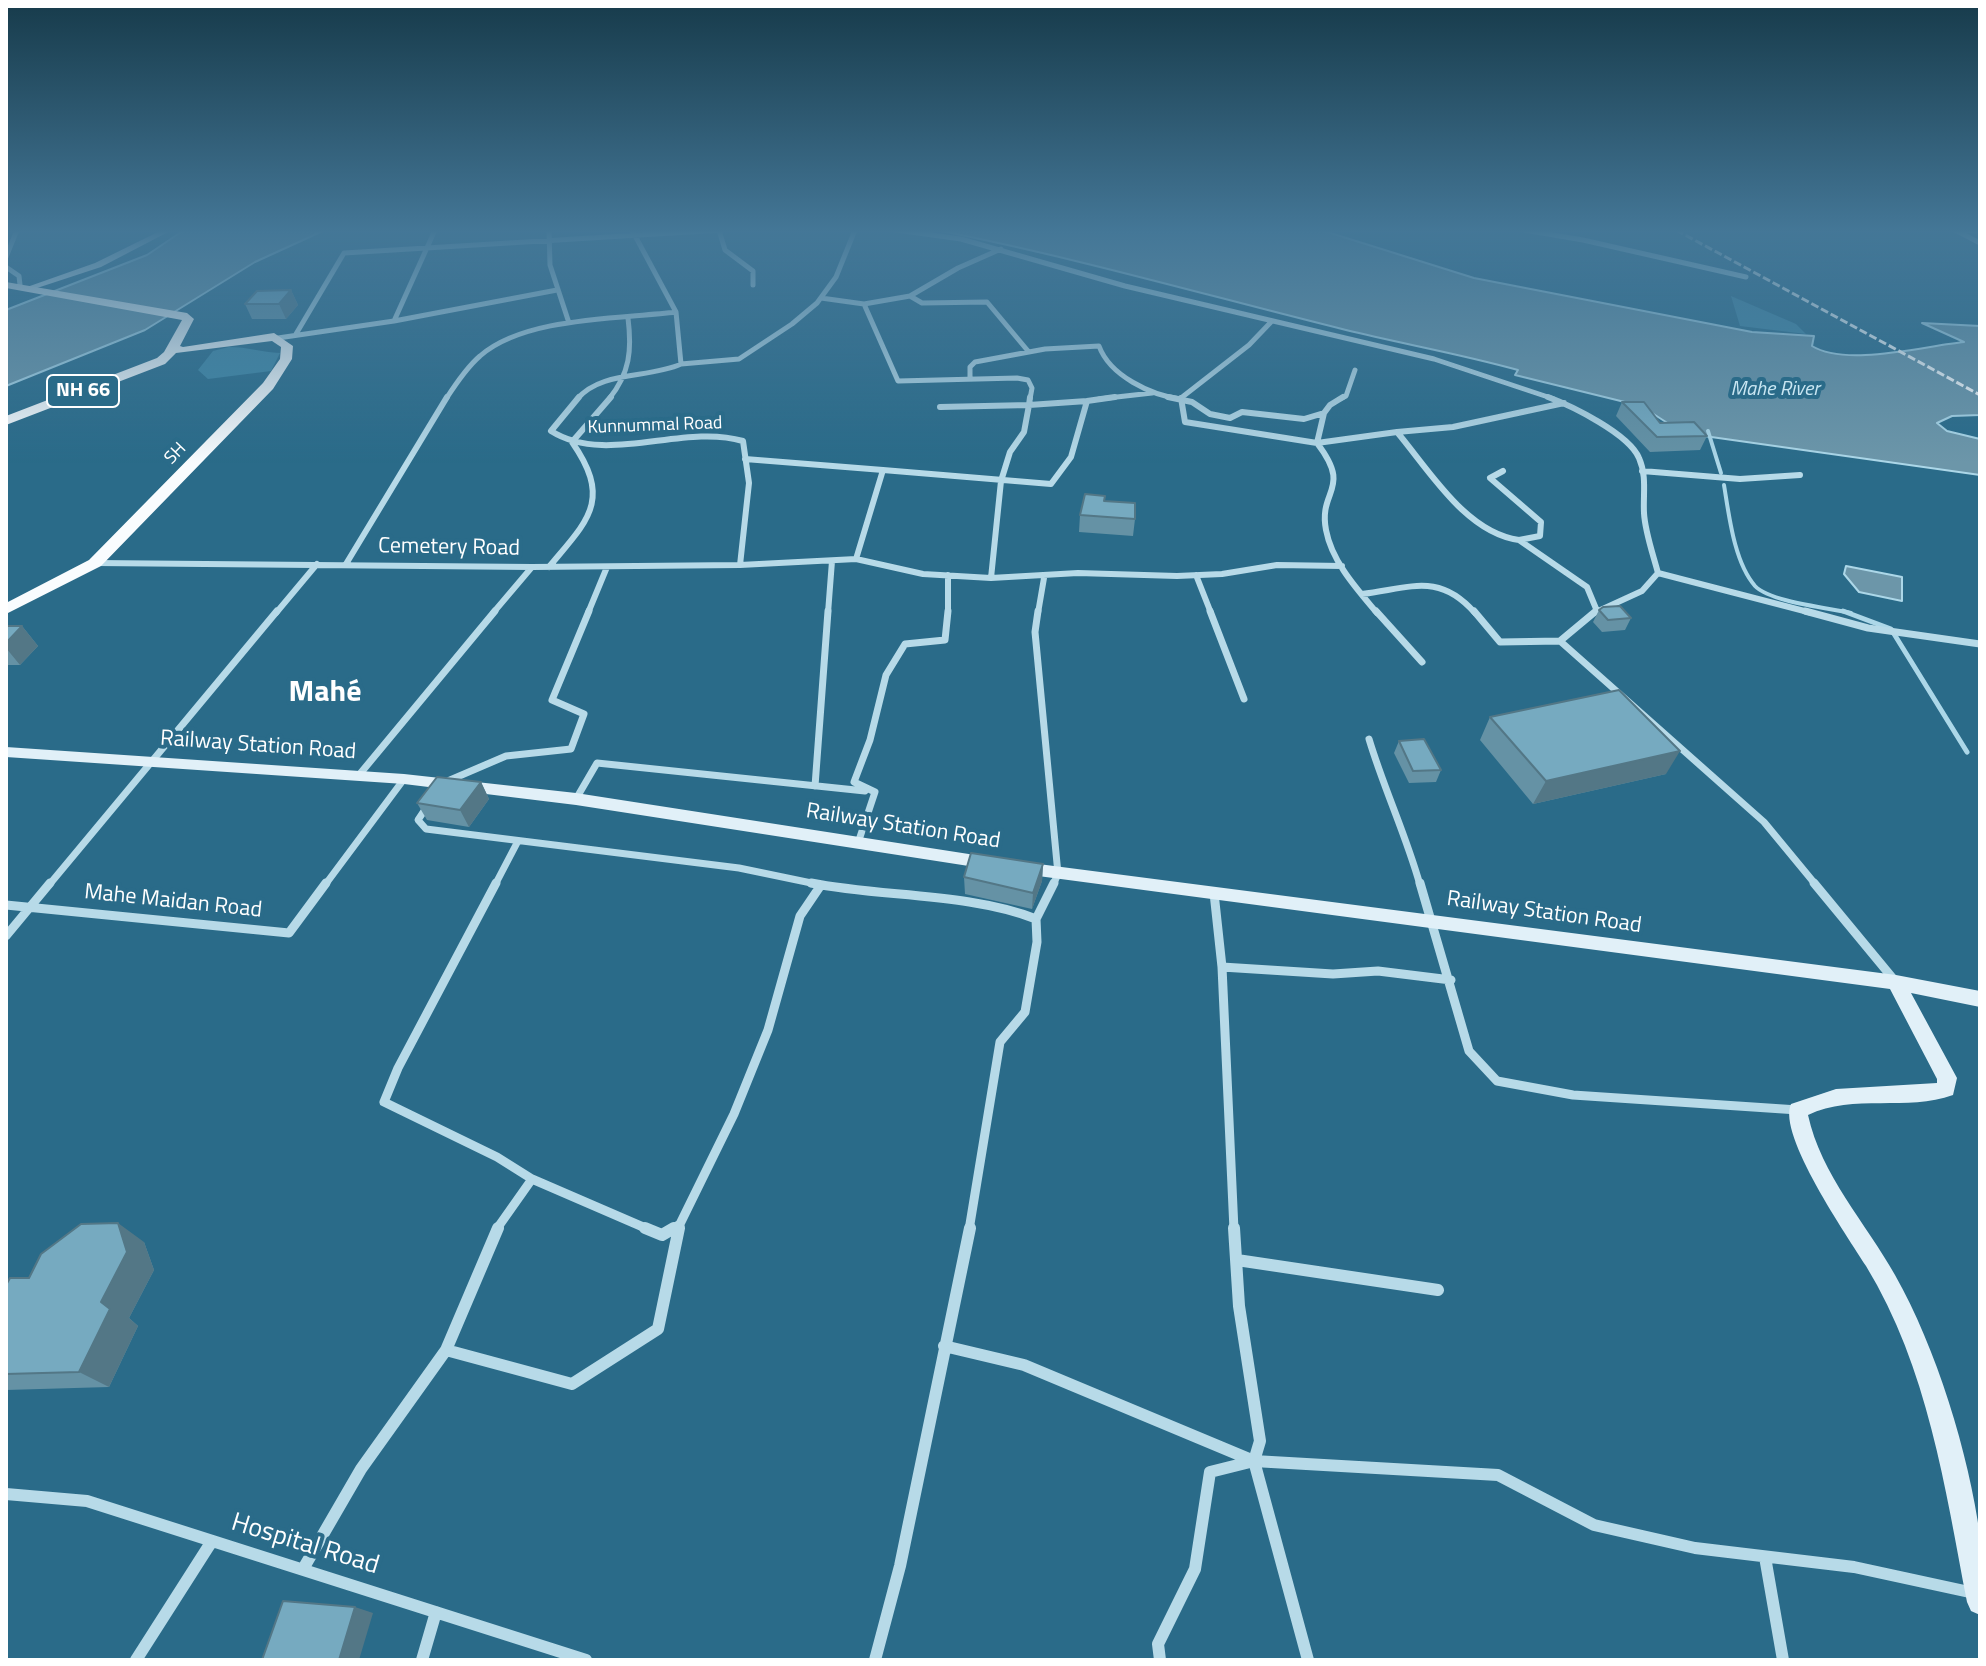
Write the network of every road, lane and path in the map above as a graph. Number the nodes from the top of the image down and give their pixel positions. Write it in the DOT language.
graph roads {
  1 [pos="144,308"];
  2 [pos="312,308"];
  3 [pos="400,308"];
  4 [pos="464,308"];
  5 [pos="563,308"];
  6 [pos="674,308"];
  7 [pos="810,308"];
  8 [pos="866,308"];
  9 [pos="992,308"];
  10 [pos="1213,308"];
  11 [pos="676,312"];
  12 [pos="628,318"];
  13 [pos="394,321"];
  14 [pos="1271,322"];
  15 [pos="569,323"];
  16 [pos="296,334"];
  17 [pos="278,338"];
  18 [pos="173,347"];
  19 [pos="215,347"];
  20 [pos="1028,351"];
  21 [pos="161,361"];
  22 [pos="681,364"];
  23 [pos="1355,370"];
  24 [pos="624,378"];
  25 [pos="970,379"];
  26 [pos="1152,393"];
  27 [pos="1181,398"];
  28 [pos="1087,401"];
  29 [pos="1564,403"];
  30 [pos="1029,405"];
  31 [pos="940,407"];
  32 [pos="1324,413"];
  33 [pos="6,421"];
  34 [pos="1397,432"];
  35 [pos="572,442"];
  36 [pos="1317,443"];
  37 [pos="745,459"];
  38 [pos="883,470"];
  39 [pos="1503,471"];
  40 [pos="1642,471"];
  41 [pos="1800,475"];
  42 [pos="1001,481"];
  43 [pos="1519,540"];
  44 [pos="856,559"];
  45 [pos="832,561"];
  46 [pos="95,563"];
  47 [pos="317,564"];
  48 [pos="346,564"];
  49 [pos="740,565"];
  50 [pos="1342,566"];
  51 [pos="532,567"];
  52 [pos="549,567"];
  53 [pos="607,567"];
  54 [pos="1658,573"];
  55 [pos="948,575"];
  56 [pos="1196,575"];
  57 [pos="991,578"];
  58 [pos="1044,578"];
  59 [pos="1362,594"];
  60 [pos="6,609"];
  61 [pos="1597,611"];
  62 [pos="1560,641"];
  63 [pos="1980,644"];
  64 [pos="1422,662"];
  65 [pos="1244,699"];
  66 [pos="1369,739"];
  67 [pos="6,752"];
  68 [pos="154,762"];
  69 [pos="359,775"];
  70 [pos="404,779"];
  71 [pos="443,783"];
  72 [pos="815,786"];
  73 [pos="875,792"];
  74 [pos="576,799"];
  75 [pos="518,841"];
  76 [pos="858,843"];
  77 [pos="1058,874"];
  78 [pos="821,885"];
  79 [pos="1214,893"];
  80 [pos="6,905"];
  81 [pos="33,906"];
  82 [pos="1036,919"];
  83 [pos="1428,920"];
  84 [pos="6,936"];
  85 [pos="1222,967"];
  86 [pos="1451,980"];
  87 [pos="1896,982"];
  88 [pos="1980,999"];
  89 [pos="1798,1110"];
  90 [pos="532,1179"];
  91 [pos="680,1224"];
  92 [pos="1237,1260"];
  93 [pos="1438,1290"];
  94 [pos="944,1346"];
  95 [pos="446,1350"];
  96 [pos="1254,1461"];
  97 [pos="6,1494"];
  98 [pos="212,1541"];
  99 [pos="1765,1557"];
  100 [pos="303,1569"];
  101 [pos="1979,1598"];
  102 [pos="436,1612"];
  103 [pos="136,1660"];
  104 [pos="422,1660"];
  105 [pos="586,1660"];
  106 [pos="875,1660"];
  107 [pos="1160,1660"];
  108 [pos="1308,1660"];
  109 [pos="1783,1660"];
  1 -- 18 [label="main road"];
  2 -- 16 [label="street"];
  3 -- 13 [label="street"];
  4 -- 13 [label="street"];
  5 -- 15 [label="street"];
  6 -- 11 [label="street"];
  7 -- 22 [label="street, Kunnummal Road"];
  8 -- 25 [label="street"];
  9 -- 20 [label="street"];
  10 -- 14 [label="street"];
  11 -- 12 [label="street"];
  11 -- 22 [label="street"];
  12 -- 15 [label="street"];
  12 -- 24 [label="street"];
  13 -- 16 [label="street"];
  14 -- 27 [label="street"];
  14 -- 29 [label="street"];
  15 -- 48 [label="street"];
  16 -- 17 [label="street"];
  17 -- 19 [label="main road"];
  17 -- 46 [label="main road, SH"];
  18 -- 19 [label="main road"];
  18 -- 21 [label="main road"];
  19 -- 21 [label="main road"];
  20 -- 25 [label="street"];
  20 -- 26 [label="street"];
  21 -- 33 [label="main road, NH 66"];
  22 -- 24 [label="street, Kunnummal Road"];
  23 -- 32 [label="street"];
  24 -- 35 [label="street"];
  24 -- 35 [label="street, Kunnummal Road"];
  25 -- 30 [label="street"];
  26 -- 27 [label="street"];
  26 -- 28 [label="street"];
  27 -- 32 [label="street"];
  27 -- 36 [label="street"];
  28 -- 30 [label="street"];
  28 -- 42 [label="street"];
  29 -- 34 [label="street"];
  29 -- 40 [label="street"];
  30 -- 31 [label="street"];
  30 -- 42 [label="street"];
  32 -- 36 [label="street"];
  34 -- 36 [label="street"];
  34 -- 43 [label="street"];
  35 -- 37 [label="street, Kunnummal Road"];
  35 -- 52 [label="street"];
  36 -- 50 [label="street"];
  37 -- 38 [label="street"];
  37 -- 49 [label="street"];
  38 -- 42 [label="street"];
  38 -- 44 [label="street"];
  39 -- 43 [label="street"];
  40 -- 41 [label="street"];
  40 -- 54 [label="street"];
  42 -- 57 [label="street"];
  43 -- 61 [label="street"];
  44 -- 45 [label="street"];
  44 -- 55 [label="street"];
  45 -- 49 [label="street"];
  45 -- 72 [label="street"];
  46 -- 47 [label="street, Cemetery Road"];
  46 -- 60 [label="main road, SH"];
  47 -- 48 [label="street, Cemetery Road"];
  47 -- 68 [label="street"];
  48 -- 51 [label="street, Cemetery Road"];
  49 -- 53 [label="street"];
  50 -- 56 [label="street"];
  50 -- 59 [label="street"];
  51 -- 52 [label="street"];
  51 -- 69 [label="street, Cemetery Road"];
  52 -- 53 [label="street"];
  53 -- 71 [label="street"];
  54 -- 61 [label="street"];
  54 -- 63 [label="street"];
  55 -- 57 [label="street"];
  55 -- 73 [label="street"];
  56 -- 58 [label="street"];
  56 -- 65 [label="street"];
  57 -- 58 [label="street"];
  58 -- 77 [label="street"];
  59 -- 62 [label="street"];
  59 -- 64 [label="street"];
  61 -- 62 [label="street"];
  62 -- 87 [label="street"];
  66 -- 83 [label="street"];
  67 -- 68 [label="street, Railway Station Road"];
  68 -- 69 [label="street, Railway Station Road"];
  68 -- 81 [label="street"];
  69 -- 70 [label="street, Railway Station Road"];
  70 -- 71 [label="street, Railway Station Road"];
  70 -- 81 [label="street, Mahe Maidan Road"];
  71 -- 74 [label="street, Railway Station Road"];
  71 -- 75 [label="street"];
  72 -- 73 [label="street"];
  72 -- 74 [label="street"];
  73 -- 76 [label="street"];
  74 -- 76 [label="street, Railway Station Road"];
  75 -- 78 [label="street"];
  75 -- 90 [label="street"];
  76 -- 77 [label="street, Railway Station Road"];
  77 -- 79 [label="street, Railway Station Road"];
  77 -- 82 [label="street"];
  78 -- 82 [label="street"];
  78 -- 91 [label="street"];
  79 -- 83 [label="street, Railway Station Road"];
  79 -- 85 [label="street"];
  80 -- 81 [label="street, Mahe Maidan Road"];
  81 -- 84 [label="street"];
  82 -- 94 [label="street"];
  83 -- 86 [label="street"];
  83 -- 87 [label="street, Railway Station Road"];
  85 -- 86 [label="street"];
  85 -- 92 [label="street"];
  86 -- 89 [label="street"];
  87 -- 88 [label="street, Railway Station Road"];
  87 -- 89 [label="street"];
  89 -- 101 [label="street"];
  90 -- 91 [label="street"];
  90 -- 95 [label="street"];
  91 -- 95 [label="street"];
  92 -- 93 [label="street"];
  92 -- 96 [label="street"];
  94 -- 96 [label="street"];
  94 -- 106 [label="street"];
  95 -- 100 [label="street"];
  96 -- 99 [label="street"];
  96 -- 107 [label="street"];
  96 -- 108 [label="street"];
  97 -- 98 [label="street, Hospital Road"];
  98 -- 100 [label="street, Hospital Road"];
  98 -- 103 [label="street"];
  99 -- 101 [label="street"];
  99 -- 109 [label="street"];
  100 -- 102 [label="street, Hospital Road"];
  102 -- 104 [label="street"];
  102 -- 105 [label="street, Hospital Road"];
}
